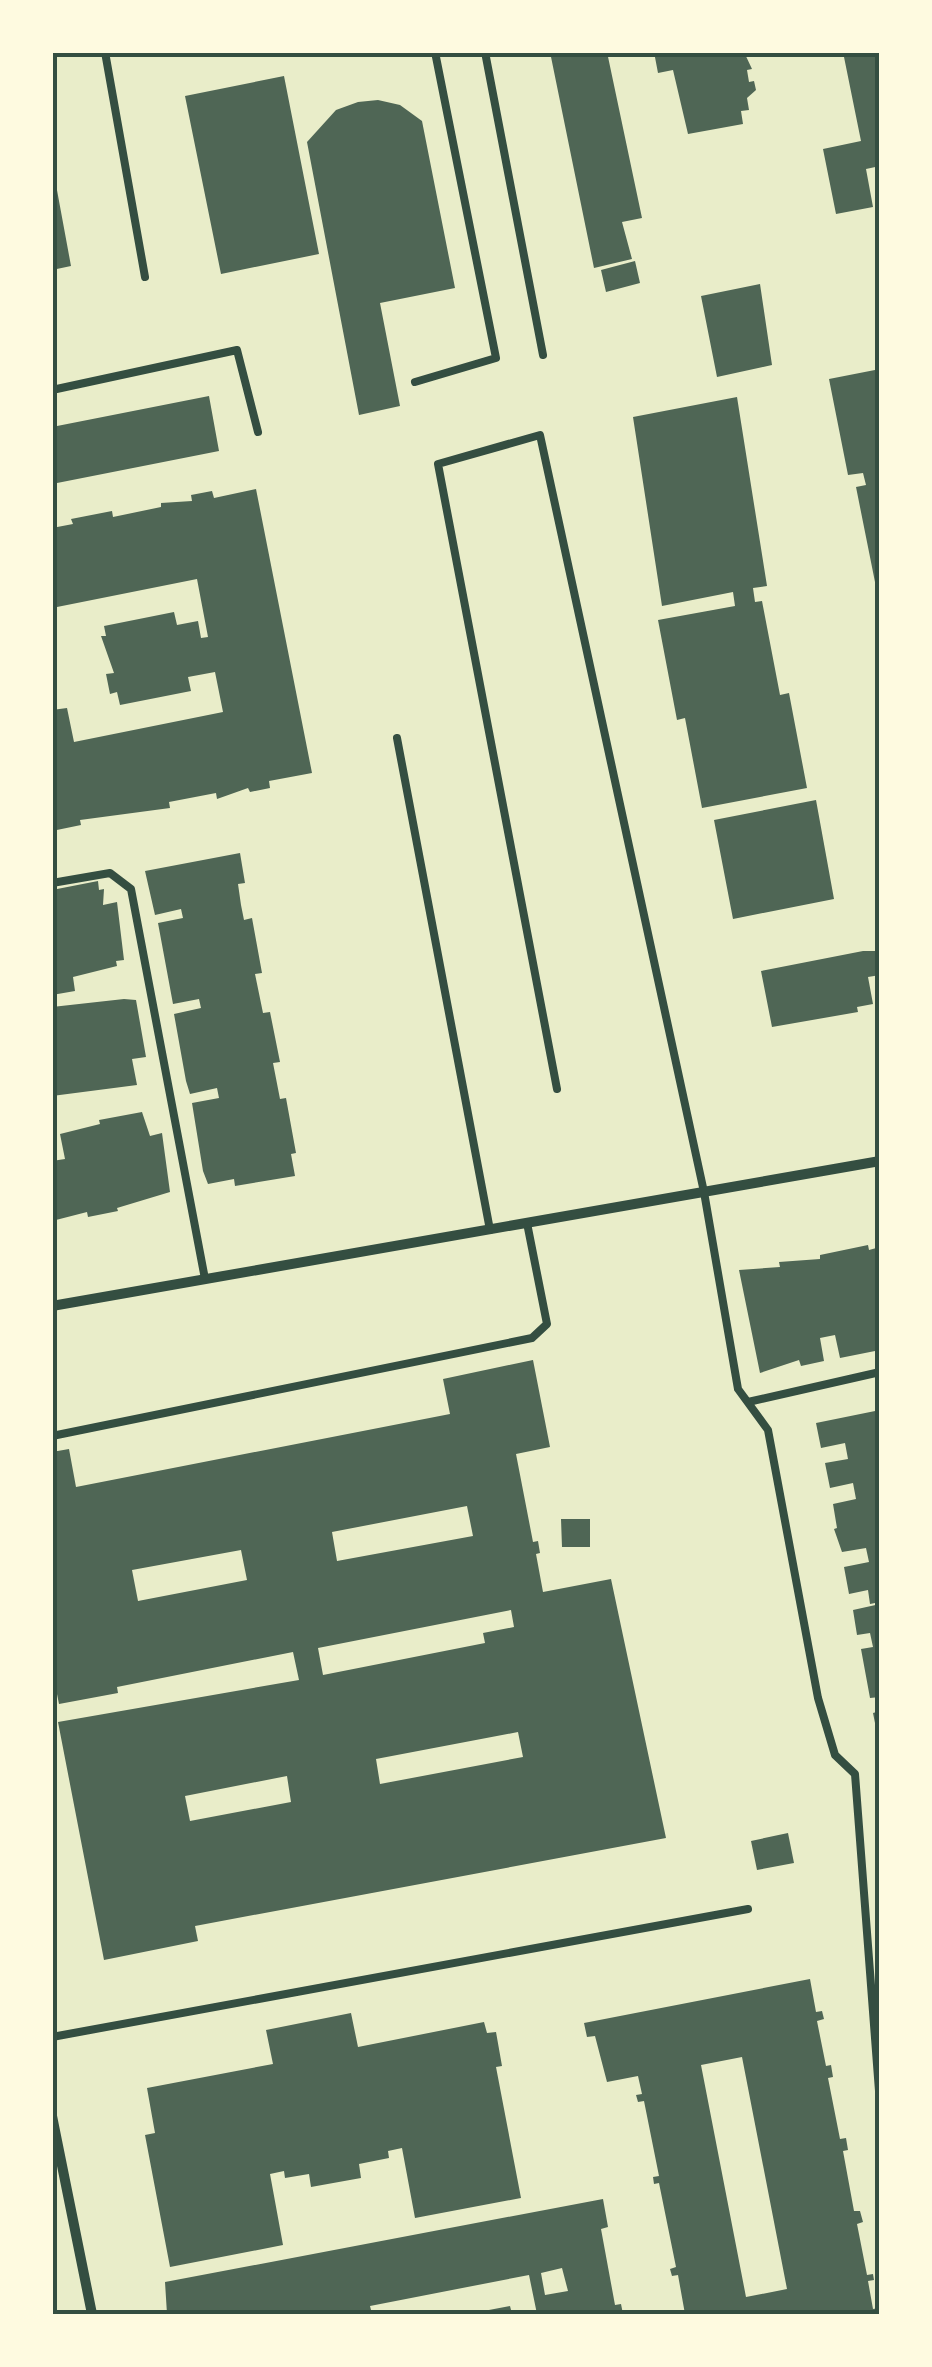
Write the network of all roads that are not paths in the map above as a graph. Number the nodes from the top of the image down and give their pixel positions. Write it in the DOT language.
graph roads {
  1 [pos="105,52"];
  2 [pos="435,52"];
  3 [pos="485,52"];
  4 [pos="146,277"];
  5 [pos="543,355"];
  6 [pos="415,382"];
  7 [pos="52,390"];
  8 [pos="258,432"];
  9 [pos="397,738"];
  10 [pos="52,883"];
  11 [pos="557,1088"];
  12 [pos="880,1161"];
  13 [pos="704,1192"];
  14 [pos="527,1223"];
  15 [pos="490,1230"];
  16 [pos="204,1279"];
  17 [pos="52,1306"];
  18 [pos="880,1372"];
  19 [pos="748,1402"];
  20 [pos="52,1436"];
  21 [pos="748,1909"];
  22 [pos="52,2037"];
  23 [pos="880,2104"];
  24 [pos="52,2116"];
  25 [pos="92,2314"];
  1 -- 4 [label="lane"];
  2 -- 6 [label="lane"];
  3 -- 5 [label="lane"];
  7 -- 8 [label="lane"];
  9 -- 15 [label="lane"];
  10 -- 16 [label="lane"];
  11 -- 13 [label="lane"];
  12 -- 13 [label="street"];
  13 -- 14 [label="street"];
  13 -- 19 [label="lane"];
  14 -- 15 [label="street"];
  14 -- 20 [label="lane"];
  15 -- 16 [label="street"];
  16 -- 17 [label="street"];
  18 -- 19 [label="lane"];
  19 -- 23 [label="lane"];
  21 -- 22 [label="lane"];
  24 -- 25 [label="street"];
}
